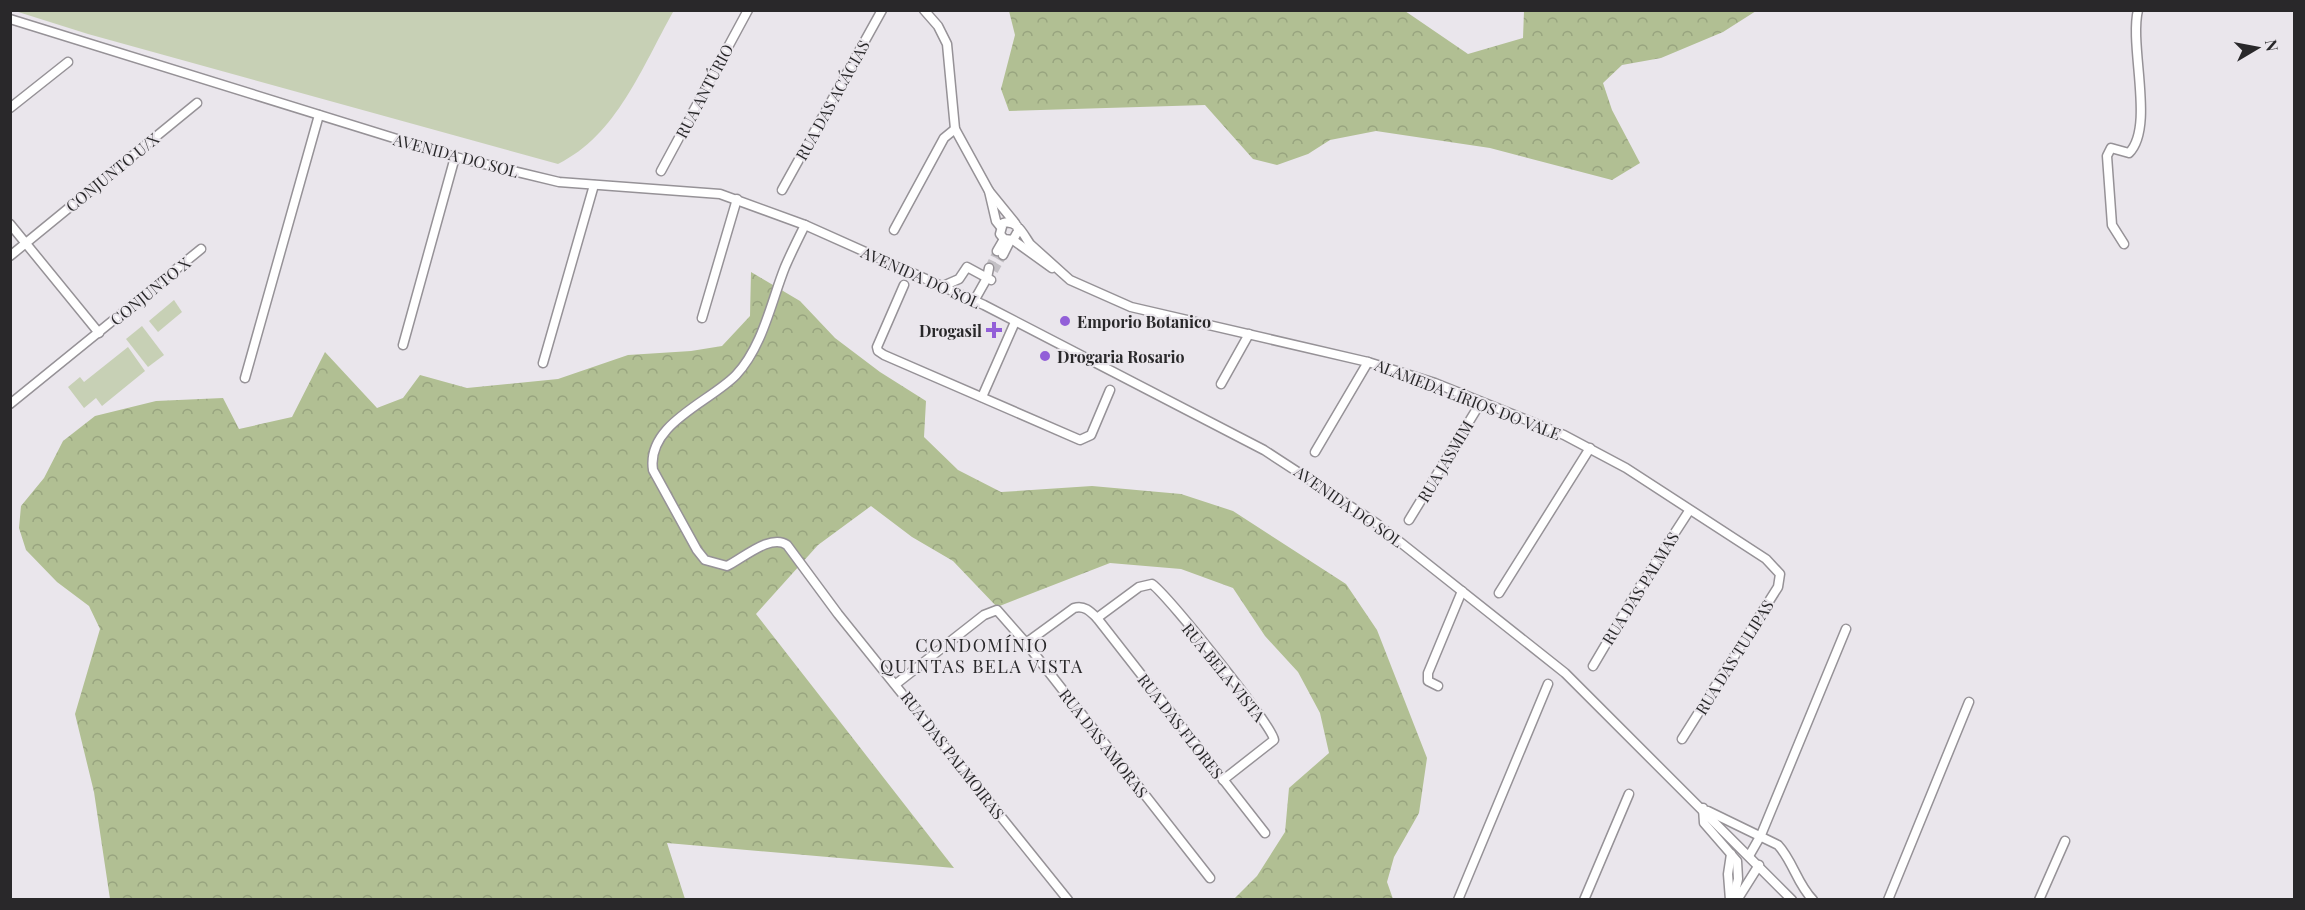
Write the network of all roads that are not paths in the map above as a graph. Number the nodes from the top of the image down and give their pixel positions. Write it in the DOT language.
graph roads {
  1 [pos="748,10"];
  2 [pos="882,10"];
  3 [pos="924,10"];
  4 [pos="2138,10"];
  5 [pos="10,19"];
  6 [pos="68,62"];
  7 [pos="197,102"];
  8 [pos="10,108"];
  9 [pos="319,115"];
  10 [pos="955,129"];
  11 [pos="455,156"];
  12 [pos="661,171"];
  13 [pos="594,185"];
  14 [pos="782,190"];
  15 [pos="988,191"];
  16 [pos="736,199"];
  17 [pos="10,224"];
  18 [pos="805,225"];
  19 [pos="1016,225"];
  20 [pos="1000,226"];
  21 [pos="894,230"];
  22 [pos="1009,240"];
  23 [pos="27,242"];
  24 [pos="2124,244"];
  25 [pos="201,249"];
  26 [pos="1000,253"];
  27 [pos="10,256"];
  28 [pos="969,268"];
  29 [pos="992,269"];
  30 [pos="1059,271"];
  31 [pos="989,279"];
  32 [pos="904,285"];
  33 [pos="943,286"];
  34 [pos="957,293"];
  35 [pos="974,300"];
  36 [pos="984,305"];
  37 [pos="702,318"];
  38 [pos="1015,322"];
  39 [pos="99,333"];
  40 [pos="1249,334"];
  41 [pos="403,345"];
  42 [pos="1368,362"];
  43 [pos="543,363"];
  44 [pos="245,378"];
  45 [pos="1221,384"];
  46 [pos="1110,390"];
  47 [pos="982,397"];
  48 [pos="1481,402"];
  49 [pos="10,404"];
  50 [pos="1590,448"];
  51 [pos="1315,452"];
  52 [pos="1689,511"];
  53 [pos="1409,520"];
  54 [pos="1780,573"];
  55 [pos="1462,591"];
  56 [pos="1499,593"];
  57 [pos="1097,618"];
  58 [pos="1846,629"];
  59 [pos="1026,644"];
  60 [pos="1593,666"];
  61 [pos="896,684"];
  62 [pos="1548,684"];
  63 [pos="1438,686"];
  64 [pos="1969,702"];
  65 [pos="1682,739"];
  66 [pos="1224,780"];
  67 [pos="1629,794"];
  68 [pos="1702,808"];
  69 [pos="1265,833"];
  70 [pos="1761,835"];
  71 [pos="2065,841"];
  72 [pos="1749,856"];
  73 [pos="1734,857"];
  74 [pos="1759,866"];
  75 [pos="1752,874"];
  76 [pos="1210,878"];
  77 [pos="1068,900"];
  78 [pos="1458,900"];
  79 [pos="1584,900"];
  80 [pos="1734,900"];
  81 [pos="1792,900"];
  82 [pos="1813,900"];
  83 [pos="1888,900"];
  84 [pos="2039,900"];
  1 -- 12 [label="street, RUA ANTÚRIO"];
  2 -- 14 [label="street, RUA DAS ACÁCIAS"];
  3 -- 10 [label="street"];
  4 -- 24 [label="street"];
  5 -- 9 [label="street, AVENIDA DO SOL"];
  6 -- 8 [label="street"];
  7 -- 23 [label="street, CONJUNTO U/X"];
  9 -- 11 [label="street, AVENIDA DO SOL"];
  9 -- 44 [label="street"];
  10 -- 15 [label="street"];
  10 -- 21 [label="street"];
  11 -- 13 [label="street, AVENIDA DO SOL"];
  11 -- 41 [label="street"];
  13 -- 16 [label="street, AVENIDA DO SOL"];
  13 -- 43 [label="street"];
  15 -- 19 [label="street, ALAMEDA LÍRIOS DO VALE"];
  15 -- 20 [label="street"];
  16 -- 18 [label="street, AVENIDA DO SOL"];
  16 -- 37 [label="street"];
  17 -- 23 [label="street"];
  18 -- 33 [label="street, AVENIDA DO SOL"];
  18 -- 61 [label="street, RUA DAS PALMOIRAS"];
  19 -- 20 [label="street"];
  19 -- 22 [label="street"];
  19 -- 30 [label="street, ALAMEDA LÍRIOS DO VALE"];
  20 -- 22 [label="street"];
  22 -- 26 [label="street"];
  22 -- 30 [label="street, ALAMEDA LÍRIOS DO VALE"];
  23 -- 27 [label="street, CONJUNTO U/X"];
  23 -- 39 [label="street"];
  25 -- 39 [label="street, CONJUNTO X"];
  28 -- 31 [label="street"];
  28 -- 33 [label="street"];
  28 -- 34 [label="street"];
  29 -- 31 [label="street"];
  30 -- 40 [label="street, ALAMEDA LÍRIOS DO VALE"];
  31 -- 35 [label="street"];
  31 -- 36 [label="street"];
  32 -- 47 [label="street"];
  33 -- 34 [label="street, AVENIDA DO SOL"];
  34 -- 35 [label="street, AVENIDA DO SOL"];
  35 -- 36 [label="street, AVENIDA DO SOL"];
  36 -- 38 [label="street, AVENIDA DO SOL"];
  38 -- 47 [label="street"];
  38 -- 55 [label="street, AVENIDA DO SOL"];
  39 -- 49 [label="street, CONJUNTO X"];
  40 -- 42 [label="street, ALAMEDA LÍRIOS DO VALE"];
  40 -- 45 [label="street"];
  42 -- 48 [label="street, ALAMEDA LÍRIOS DO VALE"];
  42 -- 51 [label="street"];
  46 -- 47 [label="street"];
  48 -- 50 [label="street, ALAMEDA LÍRIOS DO VALE"];
  48 -- 53 [label="street, RUA JASMIM"];
  50 -- 52 [label="street, ALAMEDA LÍRIOS DO VALE"];
  50 -- 56 [label="street"];
  52 -- 54 [label="street, ALAMEDA LÍRIOS DO VALE"];
  52 -- 60 [label="street, RUA DAS PALMAS"];
  54 -- 65 [label="street, RUA DAS TULIPAS"];
  55 -- 63 [label="street"];
  55 -- 68 [label="street, AVENIDA DO SOL"];
  57 -- 59 [label="street"];
  57 -- 66 [label="street, RUA DAS FLORES"];
  57 -- 66 [label="street, RUA BELA VISTA"];
  58 -- 70 [label="street"];
  59 -- 61 [label="street, RUA DAS AMORAS"];
  59 -- 76 [label="street, RUA DAS AMORAS"];
  61 -- 77 [label="street, RUA DAS PALMOIRAS"];
  62 -- 78 [label="street"];
  64 -- 83 [label="street"];
  66 -- 69 [label="street, RUA DAS FLORES"];
  67 -- 79 [label="street"];
  68 -- 70 [label="street"];
  68 -- 72 [label="street, AVENIDA DO SOL"];
  68 -- 73 [label="street"];
  70 -- 72 [label="street"];
  70 -- 82 [label="street"];
  71 -- 84 [label="street"];
  72 -- 74 [label="street, AVENIDA DO SOL"];
  73 -- 75 [label="street"];
  73 -- 80 [label="street"];
  74 -- 75 [label="street"];
  74 -- 81 [label="street, AVENIDA DO SOL"];
  75 -- 80 [label="street"];
}
